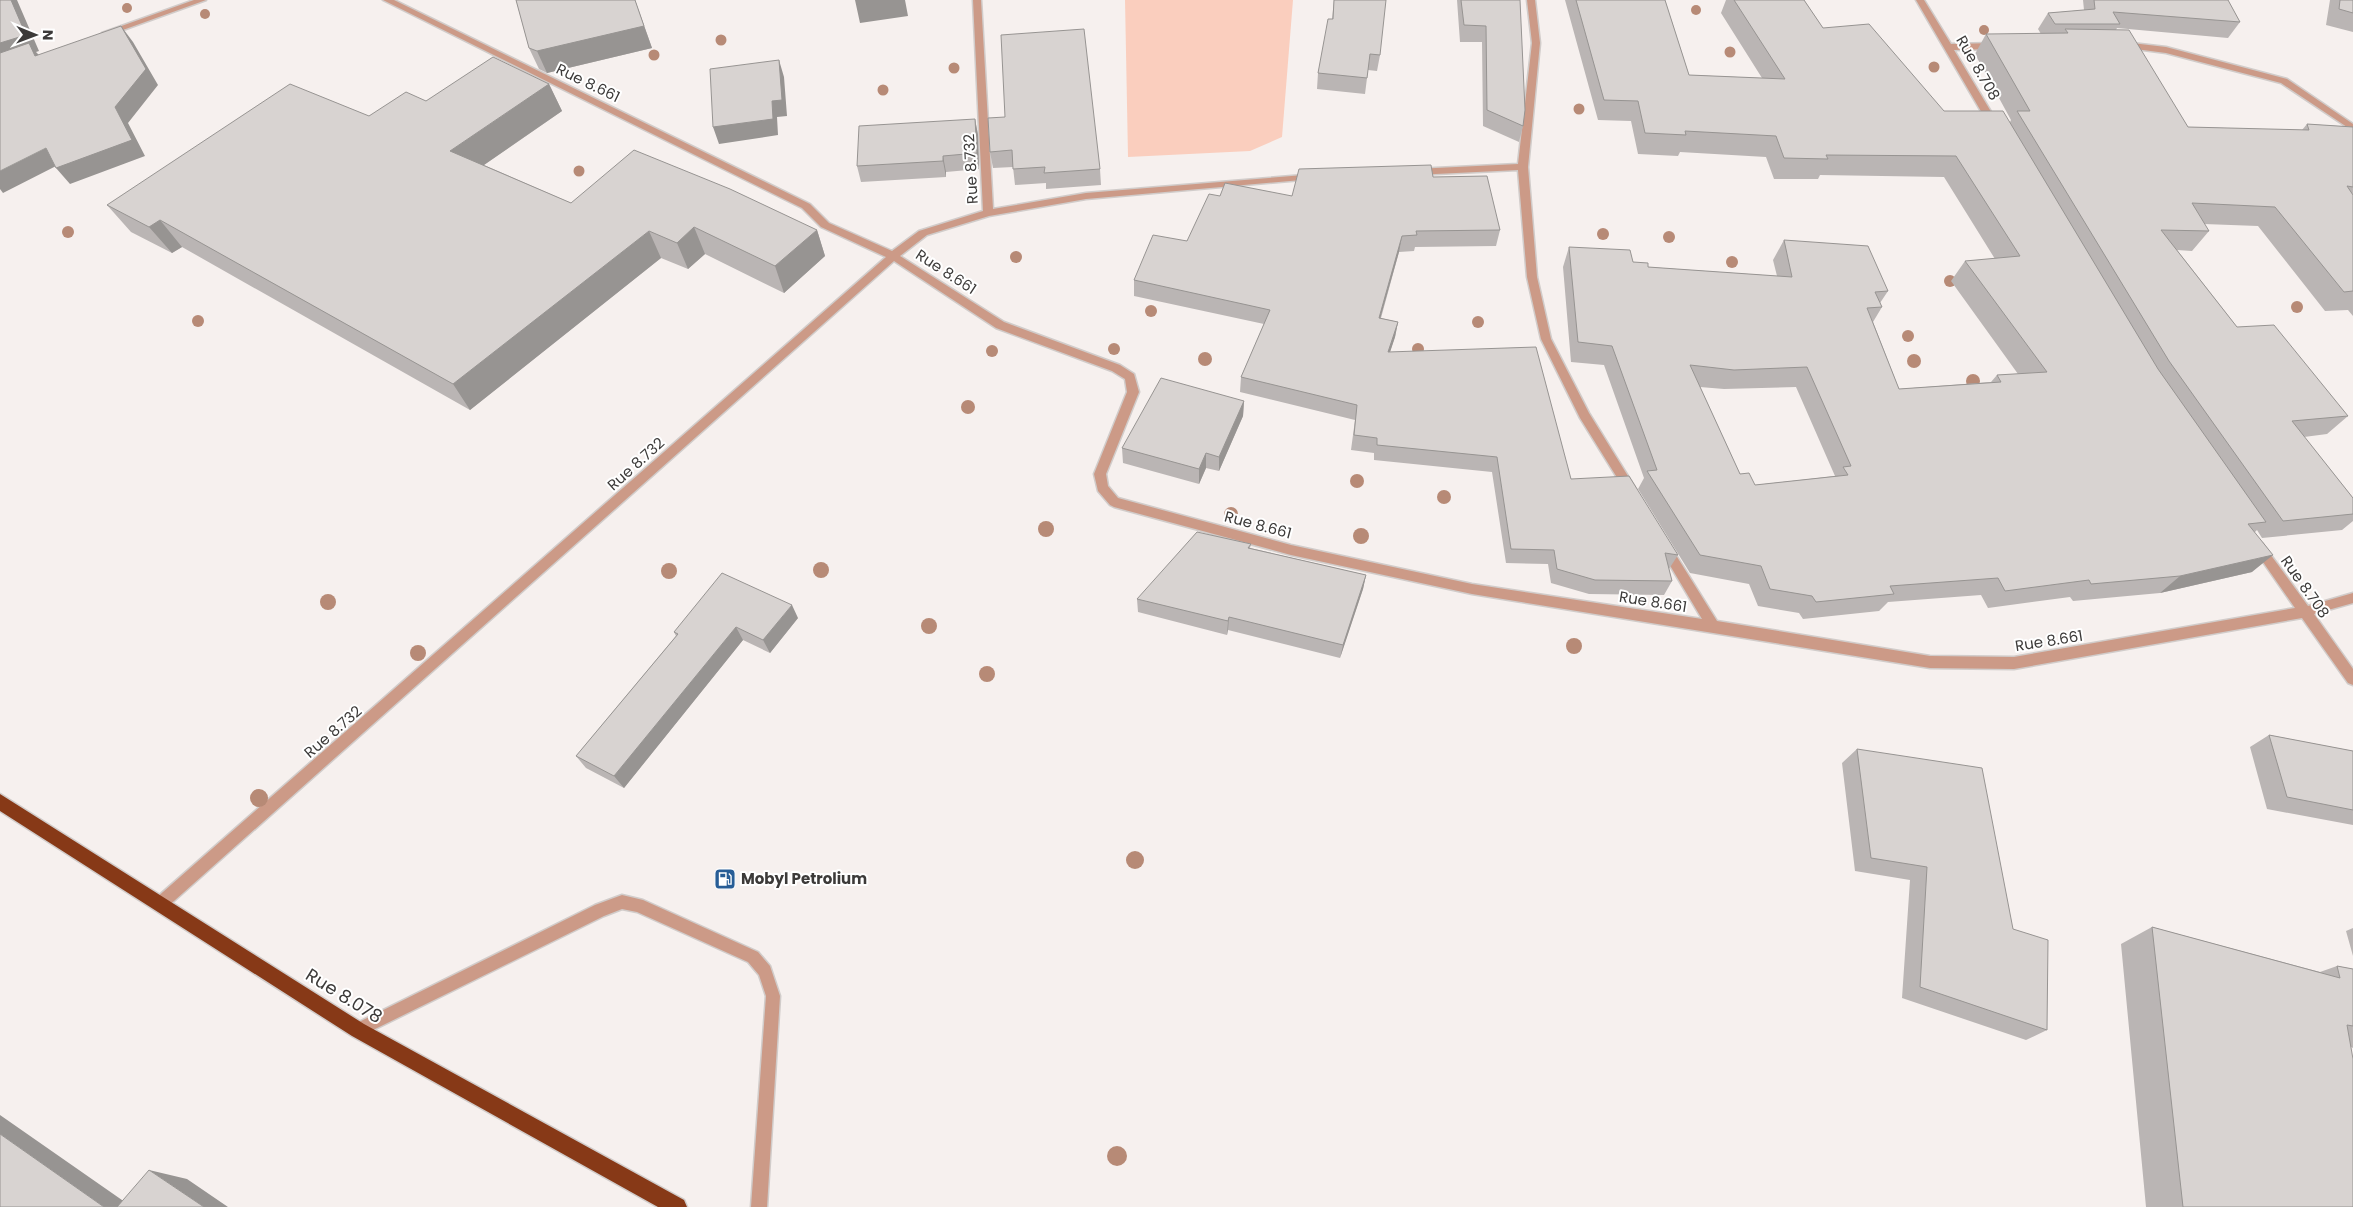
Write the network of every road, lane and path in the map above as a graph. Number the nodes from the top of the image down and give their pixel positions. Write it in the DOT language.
graph roads {
  1 [pos="202,0"];
  2 [pos="387,0"];
  3 [pos="977,0"];
  4 [pos="1531,0"];
  5 [pos="1920,0"];
  6 [pos="101,35"];
  7 [pos="2108,44"];
  8 [pos="2004,46"];
  9 [pos="1948,47"];
  10 [pos="2353,128"];
  11 [pos="1998,131"];
  12 [pos="1522,167"];
  13 [pos="1404,172"];
  14 [pos="1326,176"];
  15 [pos="988,213"];
  16 [pos="893,256"];
  17 [pos="1636,499"];
  18 [pos="1656,533"];
  19 [pos="2253,538"];
  20 [pos="2353,598"];
  21 [pos="2304,612"];
  22 [pos="1713,626"];
  23 [pos="2353,679"];
  24 [pos="0,802"];
  25 [pos="160,904"];
  26 [pos="358,1030"];
  27 [pos="677,1207"];
  28 [pos="759,1207"];
  1 -- 6 [label="street"];
  2 -- 16 [label="street, Rue 8.661"];
  3 -- 15 [label="street, Rue 8.732"];
  4 -- 12 [label="street"];
  5 -- 9 [label="street, Rue 8.708"];
  7 -- 10 [label="street"];
  8 -- 9 [label="street"];
  9 -- 11 [label="street, Rue 8.708"];
  12 -- 13 [label="street"];
  12 -- 17 [label="street"];
  14 -- 15 [label="street"];
  15 -- 16 [label="street, Rue 8.732"];
  16 -- 22 [label="street, Rue 8.661"];
  16 -- 25 [label="street, Rue 8.732"];
  18 -- 22 [label="street"];
  19 -- 21 [label="street, Rue 8.708"];
  20 -- 21 [label="street, Rue 8.661"];
  21 -- 22 [label="street, Rue 8.661"];
  21 -- 23 [label="street, Rue 8.708"];
  24 -- 25 [label="highway, Rue 8.078"];
  25 -- 26 [label="highway, Rue 8.078"];
  26 -- 27 [label="highway, Rue 8.078"];
  26 -- 28 [label="street"];
}
